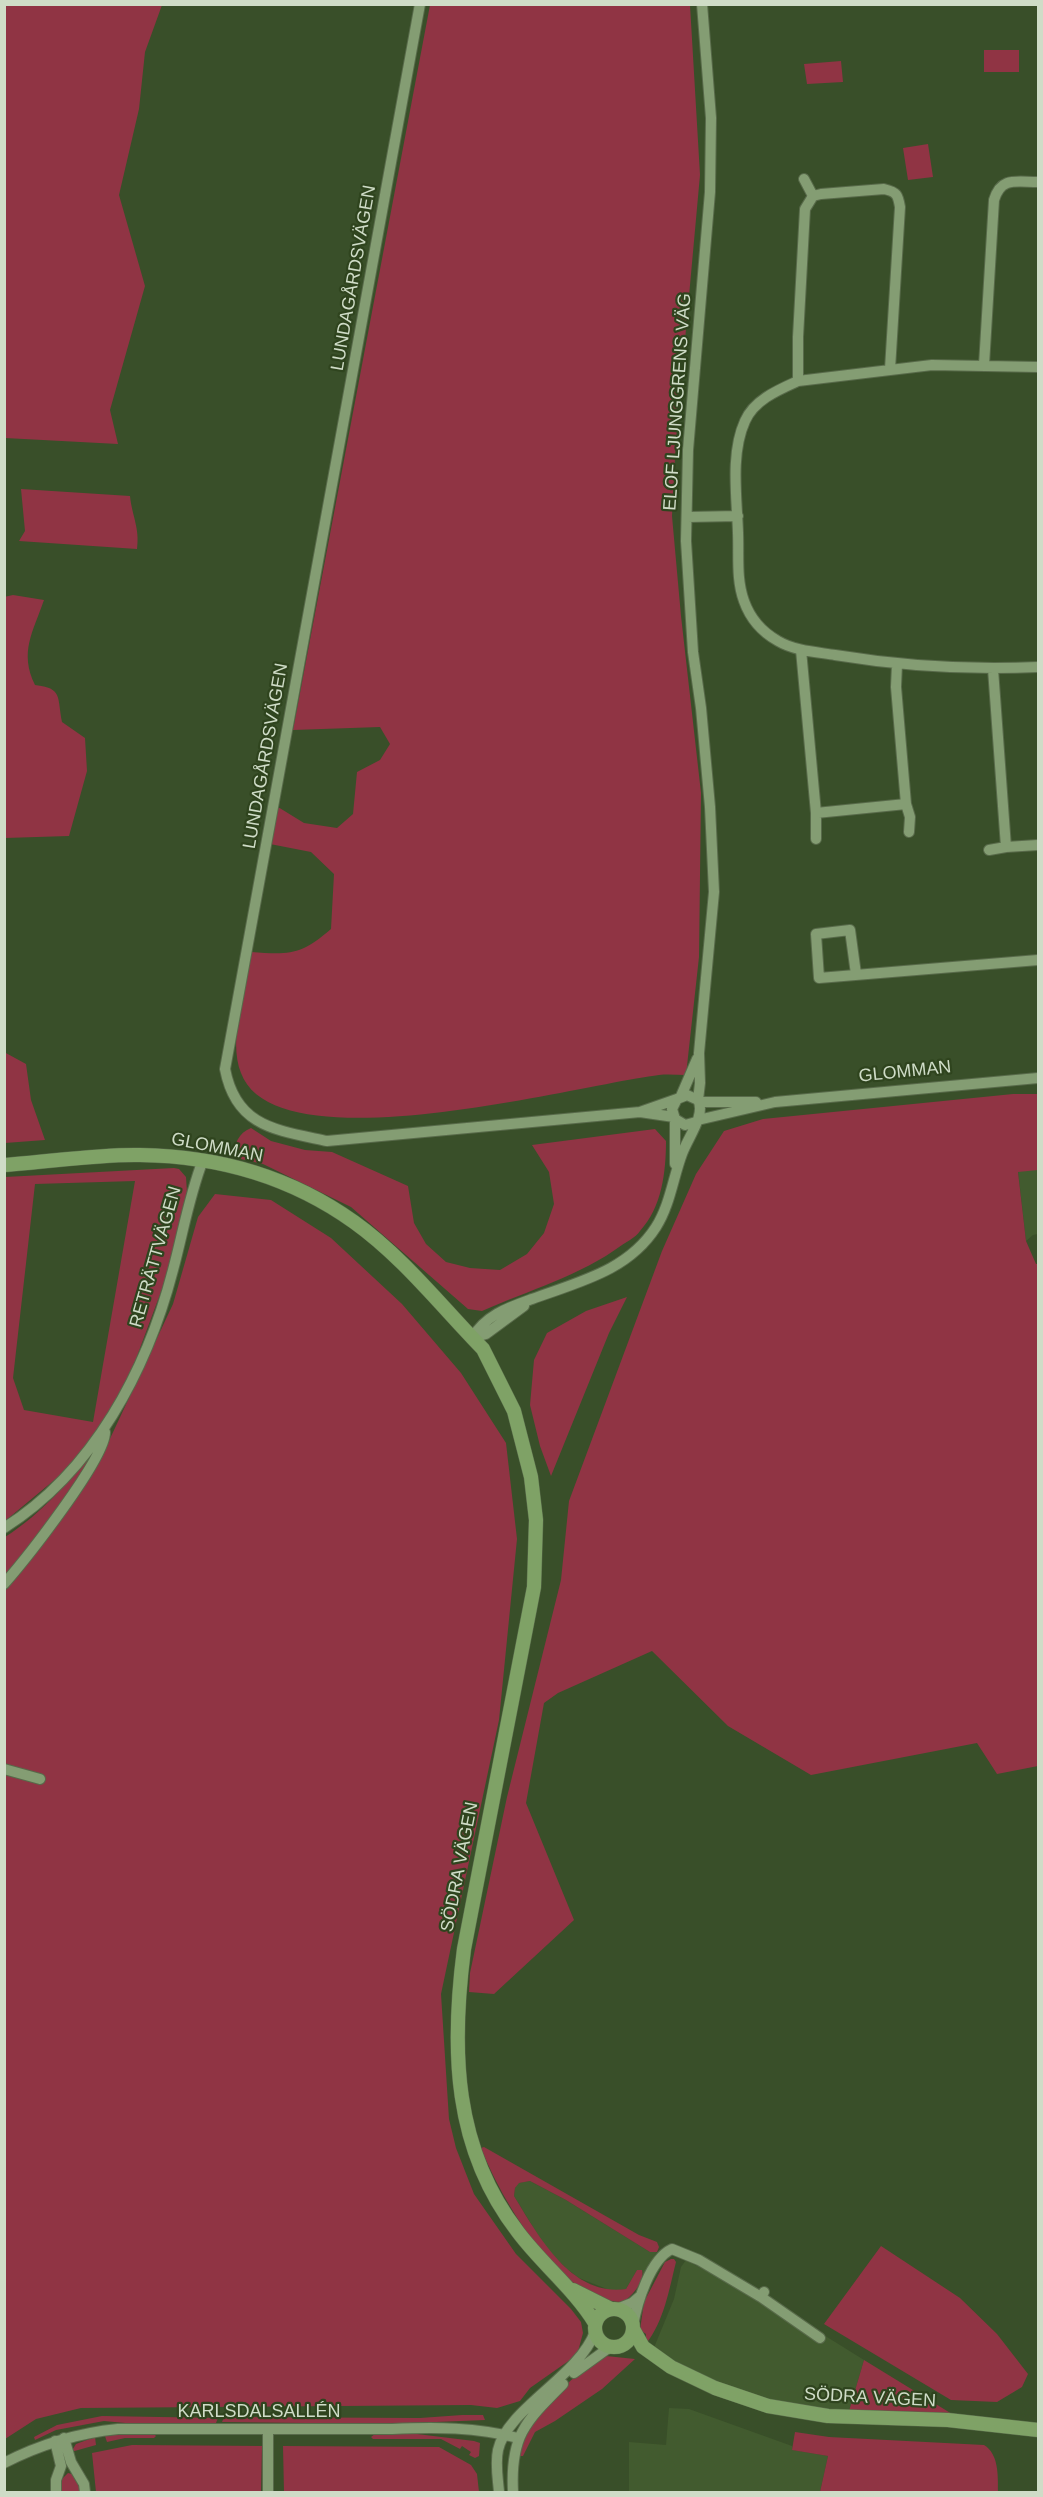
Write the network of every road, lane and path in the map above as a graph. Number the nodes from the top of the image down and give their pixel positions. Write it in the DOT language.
graph roads {
  1 [pos="420,4"];
  2 [pos="702,4"];
  3 [pos="804,179"];
  4 [pos="1038,182"];
  5 [pos="813,196"];
  6 [pos="984,364"];
  7 [pos="1038,367"];
  8 [pos="890,369"];
  9 [pos="798,381"];
  10 [pos="738,516"];
  11 [pos="687,517"];
  12 [pos="801,650"];
  13 [pos="897,664"];
  14 [pos="1038,667"];
  15 [pos="993,669"];
  16 [pos="906,804"];
  17 [pos="816,813"];
  18 [pos="909,832"];
  19 [pos="816,839"];
  20 [pos="1038,845"];
  21 [pos="1005,848"];
  22 [pos="989,850"];
  23 [pos="1038,960"];
  24 [pos="856,974"];
  25 [pos="699,1053"];
  26 [pos="1038,1078"];
  27 [pos="679,1098"];
  28 [pos="698,1101"];
  29 [pos="776,1102"];
  30 [pos="640,1112"];
  31 [pos="675,1118"];
  32 [pos="697,1121"];
  33 [pos="203,1160"];
  34 [pos="4,1165"];
  35 [pos="675,1173"];
  36 [pos="472,1338"];
  37 [pos="105,1429"];
  38 [pos="4,1528"];
  39 [pos="4,1584"];
  40 [pos="4,1769"];
  41 [pos="40,1779"];
  42 [pos="563,2284"];
  43 [pos="639,2297"];
  44 [pos="614,2309"];
  45 [pos="595,2327"];
  46 [pos="633,2327"];
  47 [pos="820,2338"];
  48 [pos="615,2346"];
  49 [pos="671,2367"];
  50 [pos="268,2428"];
  51 [pos="1038,2430"];
  52 [pos="505,2435"];
  53 [pos="518,2438"];
  54 [pos="59,2440"];
  55 [pos="4,2463"];
  56 [pos="56,2493"];
  57 [pos="85,2493"];
  58 [pos="268,2493"];
  59 [pos="499,2493"];
  60 [pos="513,2493"];
  1 -- 30 [label="street, LUNDAGÅRDSVÄGEN"];
  2 -- 11 [label="street, ELOF LJUNGGRENS VÄG"];
  3 -- 5 [label="street"];
  4 -- 6 [label="street"];
  5 -- 8 [label="street"];
  5 -- 9 [label="street"];
  6 -- 7 [label="street"];
  6 -- 8 [label="street"];
  8 -- 9 [label="street"];
  9 -- 10 [label="street"];
  10 -- 11 [label="street"];
  10 -- 12 [label="street"];
  11 -- 25 [label="street, ELOF LJUNGGRENS VÄG"];
  12 -- 13 [label="street"];
  12 -- 17 [label="street"];
  13 -- 15 [label="street"];
  13 -- 16 [label="street"];
  14 -- 15 [label="street"];
  15 -- 21 [label="street"];
  16 -- 17 [label="street"];
  16 -- 18 [label="street"];
  17 -- 19 [label="street"];
  20 -- 21 [label="street"];
  21 -- 22 [label="street"];
  23 -- 24 [label="street"];
  24 -- 24 [label="street"];
  25 -- 27 [label="street, ELOF LJUNGGRENS VÄG"];
  25 -- 28 [label="street, ELOF LJUNGGRENS VÄG"];
  26 -- 29 [label="street, GLOMMAN"];
  27 -- 28 [label="street"];
  27 -- 30 [label="street, LUNDAGÅRDSVÄGEN"];
  27 -- 31 [label="street"];
  28 -- 29 [label="street, GLOMMAN"];
  28 -- 32 [label="street"];
  29 -- 32 [label="street, GLOMMAN"];
  30 -- 31 [label="street, LUNDAGÅRDSVÄGEN"];
  31 -- 32 [label="street"];
  31 -- 35 [label="street"];
  32 -- 35 [label="street"];
  33 -- 34 [label="main road, GLOMMAN"];
  33 -- 36 [label="main road, GLOMMAN"];
  33 -- 37 [label="street, RETRÄTTVÄGEN"];
  35 -- 36 [label="street"];
  36 -- 42 [label="main road, SÖDRA VÄGEN"];
  37 -- 38 [label="street, RETRÄTTVÄGEN"];
  37 -- 39 [label="street"];
  40 -- 41 [label="street"];
  42 -- 44 [label="main road, SÖDRA VÄGEN"];
  42 -- 45 [label="main road, SÖDRA VÄGEN"];
  43 -- 44 [label="street"];
  43 -- 46 [label="street"];
  43 -- 47 [label="street"];
  44 -- 45 [label="main road"];
  44 -- 46 [label="main road"];
  45 -- 48 [label="main road"];
  45 -- 52 [label="street"];
  46 -- 48 [label="main road"];
  46 -- 49 [label="main road, SÖDRA VÄGEN"];
  48 -- 49 [label="main road, SÖDRA VÄGEN"];
  48 -- 53 [label="street"];
  49 -- 51 [label="main road, SÖDRA VÄGEN"];
  50 -- 52 [label="street, KARLSDALSALLÉN"];
  50 -- 54 [label="street, KARLSDALSALLÉN"];
  50 -- 58 [label="street"];
  52 -- 53 [label="street, KARLSDALSALLÉN"];
  52 -- 59 [label="street"];
  53 -- 60 [label="street"];
  54 -- 55 [label="street, KARLSDALSALLÉN"];
  54 -- 56 [label="street"];
  54 -- 57 [label="street"];
}
